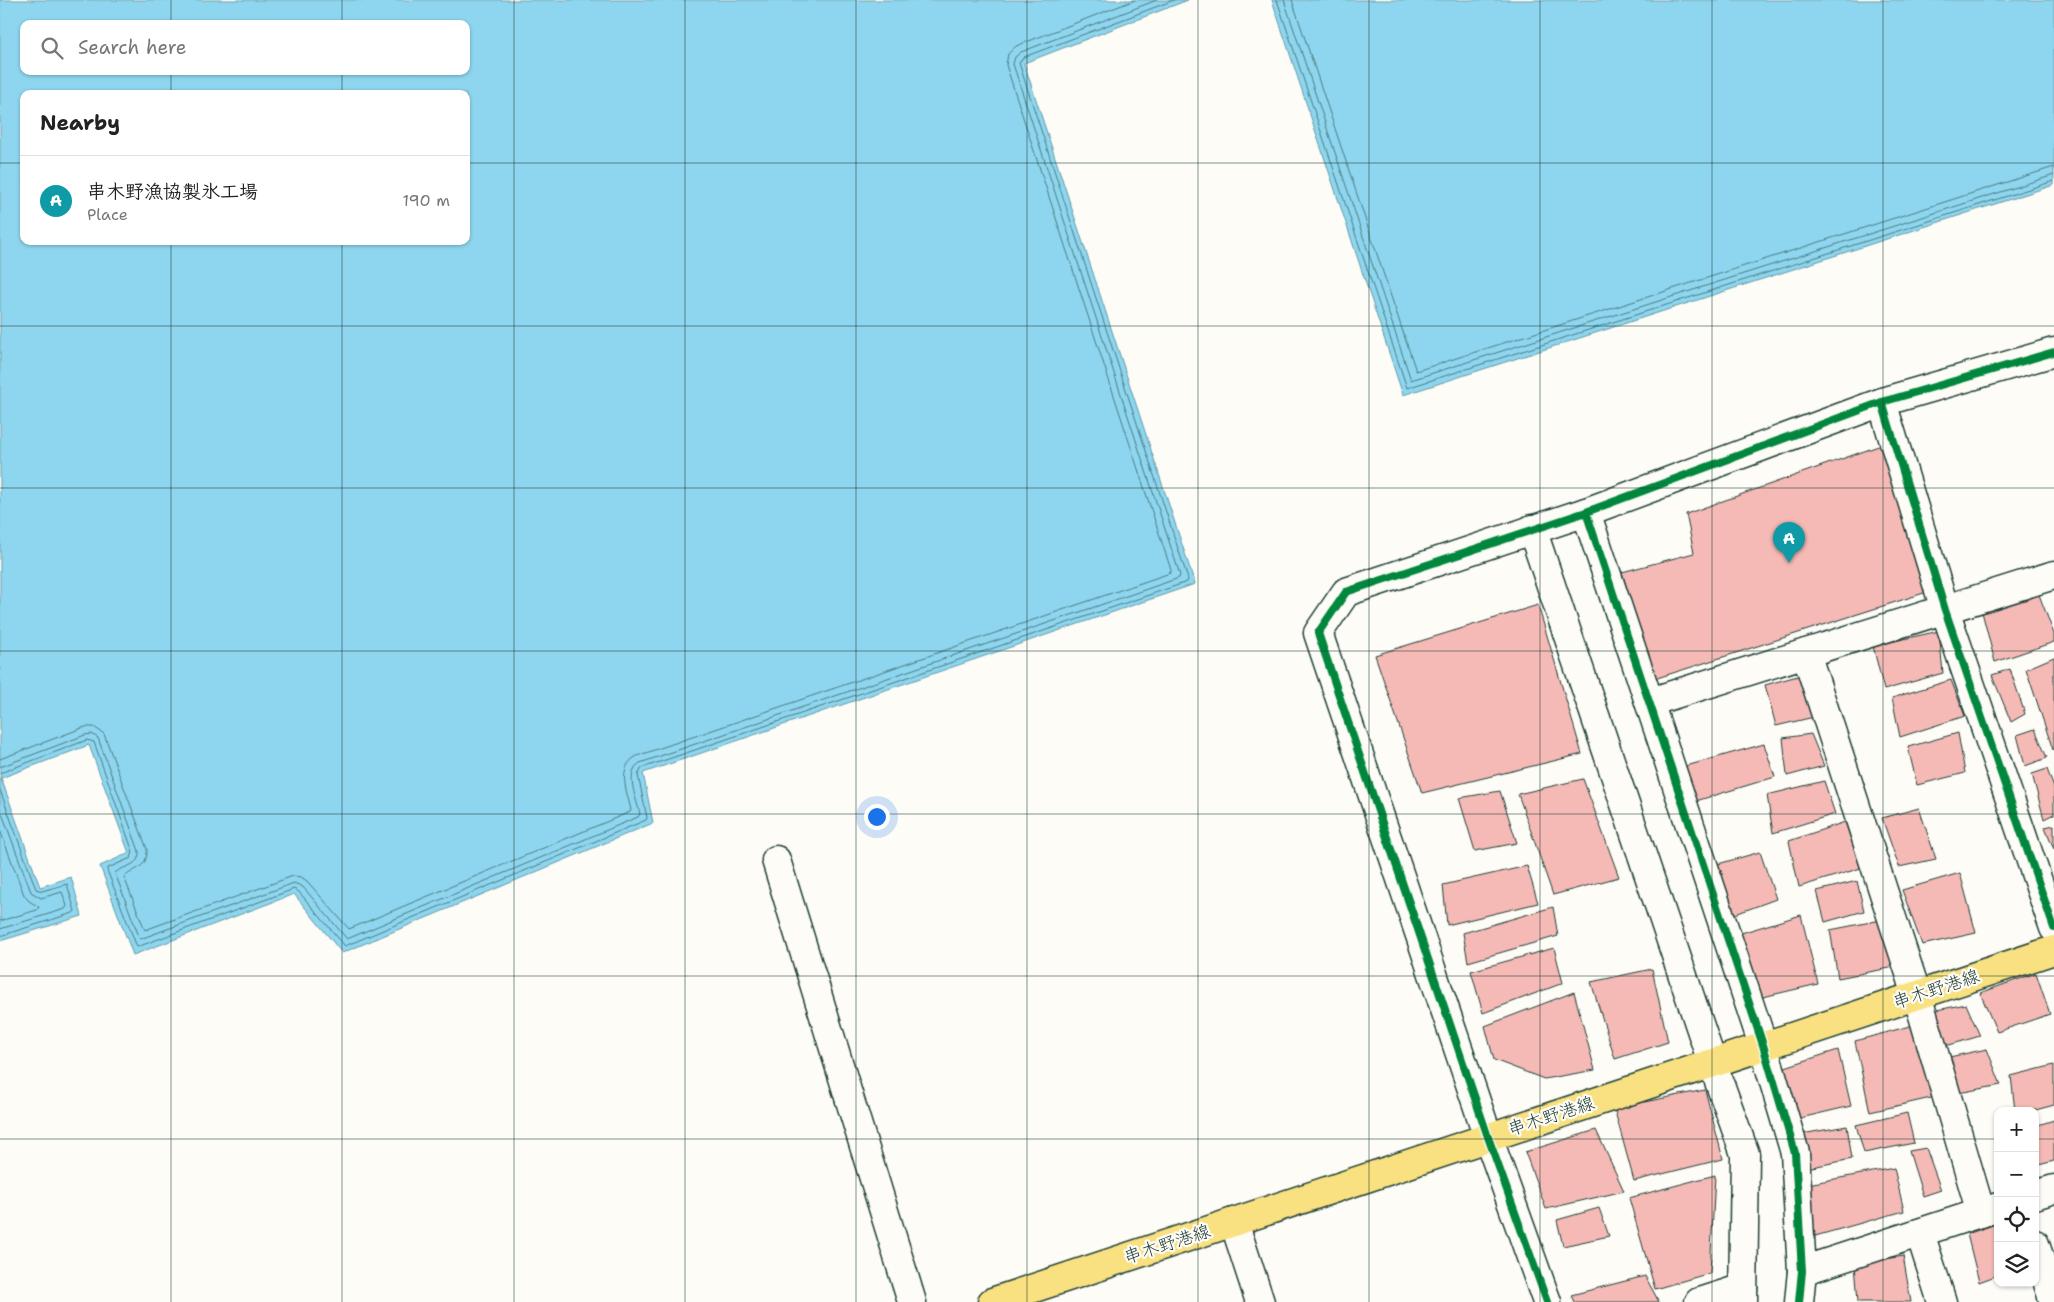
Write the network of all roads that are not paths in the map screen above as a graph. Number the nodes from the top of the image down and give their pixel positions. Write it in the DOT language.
graph roads {
  1 [pos="2054,352"];
  2 [pos="1882,402"];
  3 [pos="1586,512"];
  4 [pos="1532,530"];
  5 [pos="2052,582"];
  6 [pos="1945,610"];
  7 [pos="1806,654"];
  8 [pos="1650,702"];
  9 [pos="776,860"];
  10 [pos="2054,928"];
  11 [pos="2054,950"];
  12 [pos="1917,995"];
  13 [pos="1763,1045"];
  14 [pos="1712,1062"];
  15 [pos="1488,1137"];
  16 [pos="2054,1189"];
  17 [pos="2039,1194"];
  18 [pos="1990,1210"];
  19 [pos="1234,1222"];
  20 [pos="1920,1233"];
  21 [pos="2039,1256"];
  22 [pos="1802,1271"];
  23 [pos="1743,1295"];
  24 [pos="912,1302"];
  25 [pos="992,1302"];
  26 [pos="1260,1302"];
  27 [pos="1547,1302"];
  28 [pos="1699,1302"];
  29 [pos="1799,1302"];
  30 [pos="1942,1302"];
  31 [pos="2054,1302"];
  1 -- 2 [label="street"];
  2 -- 3 [label="street"];
  2 -- 6 [label="street"];
  3 -- 4 [label="street"];
  3 -- 8 [label="street"];
  4 -- 14 [label="street"];
  4 -- 15 [label="street"];
  5 -- 6 [label="street"];
  6 -- 7 [label="street"];
  6 -- 10 [label="street"];
  7 -- 8 [label="street"];
  7 -- 12 [label="street"];
  8 -- 13 [label="street"];
  9 -- 24 [label="street"];
  11 -- 12 [label="main road, 串木野港線"];
  12 -- 13 [label="main road, 串木野港線"];
  12 -- 18 [label="street"];
  13 -- 14 [label="main road, 串木野港線"];
  13 -- 22 [label="street"];
  14 -- 15 [label="main road, 串木野港線"];
  14 -- 23 [label="street"];
  15 -- 19 [label="main road, 串木野港線"];
  15 -- 27 [label="street"];
  16 -- 17 [label="street"];
  18 -- 20 [label="street"];
  19 -- 25 [label="main road, 串木野港線"];
  19 -- 26 [label="street"];
  20 -- 22 [label="street"];
  20 -- 30 [label="street"];
  21 -- 31 [label="street"];
  22 -- 29 [label="street"];
  23 -- 28 [label="street"];
}
